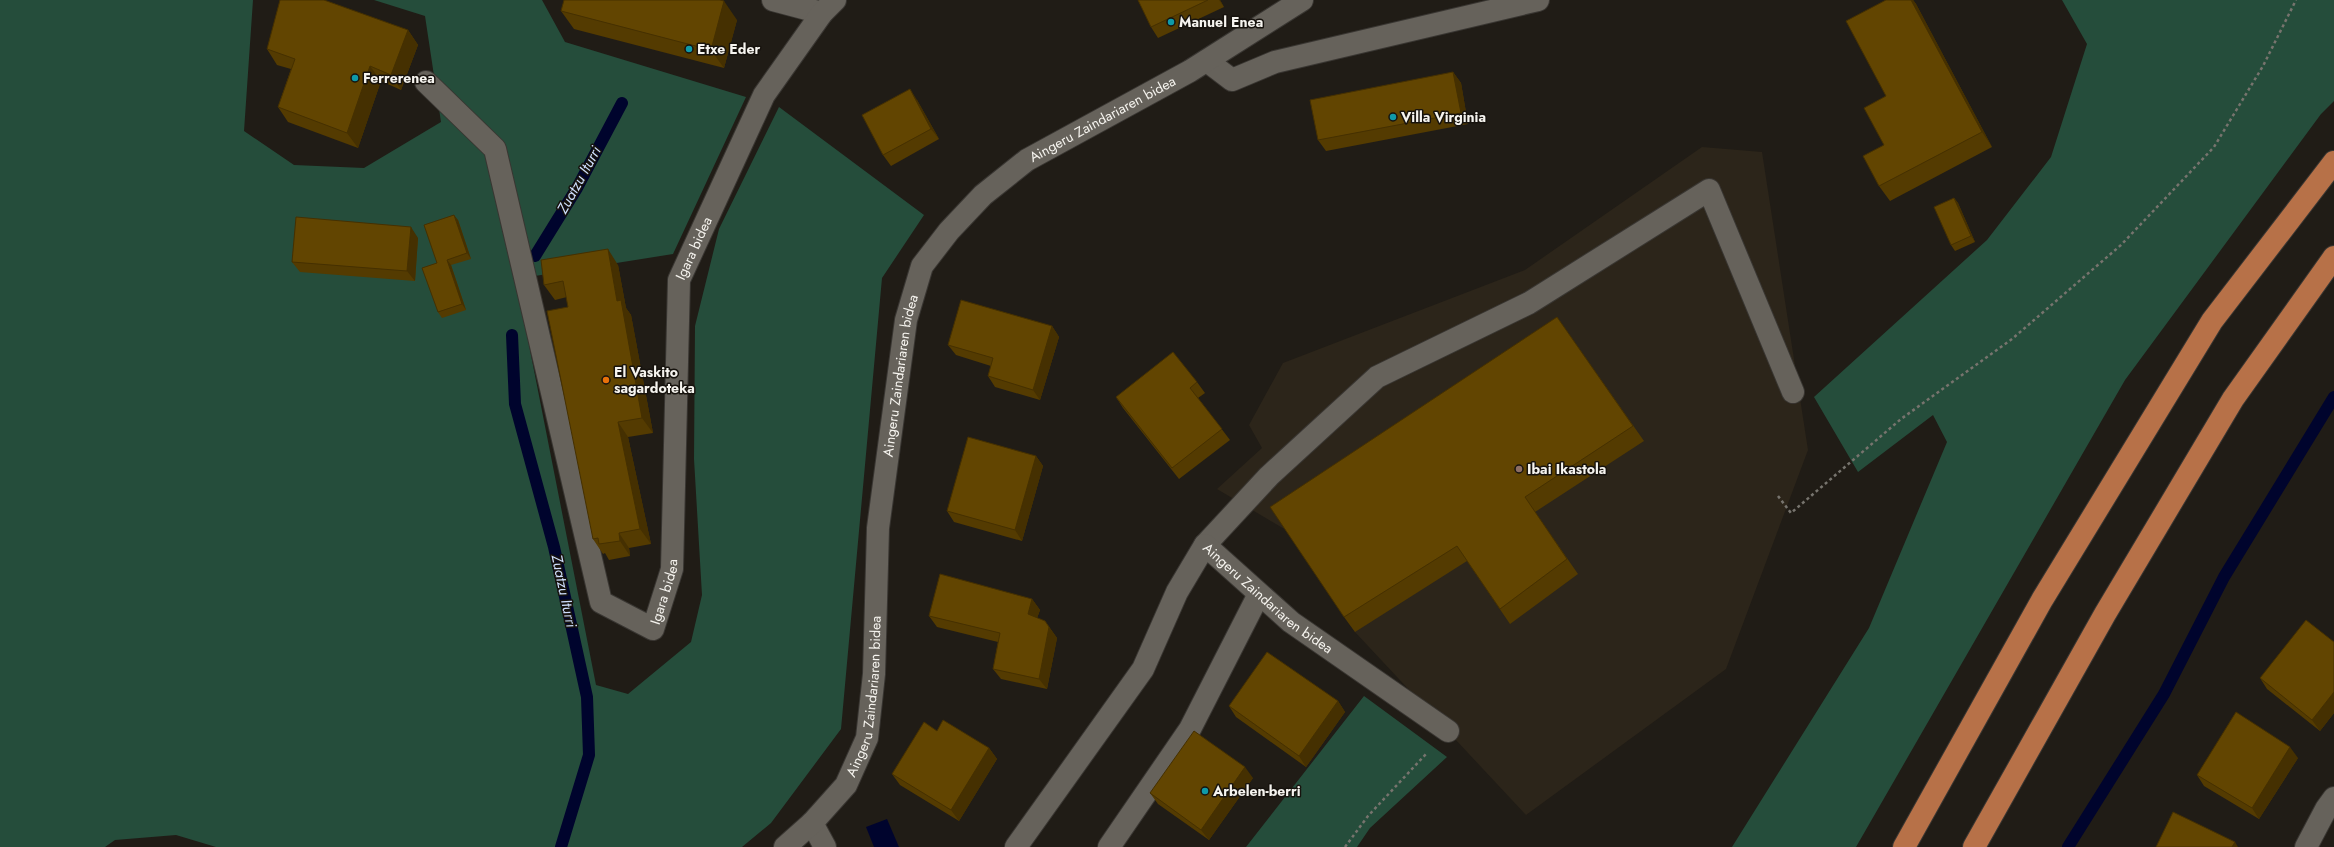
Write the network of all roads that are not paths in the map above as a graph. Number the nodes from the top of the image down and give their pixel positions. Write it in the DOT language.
graph roads {
  1 [pos="773,0"];
  2 [pos="1302,0"];
  3 [pos="1538,0"];
  4 [pos="829,6"];
  5 [pos="1207,61"];
  6 [pos="426,82"];
  7 [pos="2334,162"];
  8 [pos="2334,256"];
  9 [pos="1793,392"];
  10 [pos="1204,545"];
  11 [pos="1259,594"];
  12 [pos="1448,731"];
  13 [pos="2334,798"];
  14 [pos="812,823"];
  15 [pos="785,847"];
  16 [pos="825,847"];
  17 [pos="1016,847"];
  18 [pos="1109,847"];
  19 [pos="1904,847"];
  20 [pos="1974,847"];
  21 [pos="2306,847"];
  1 -- 4 [label="street"];
  2 -- 5 [label="street, Aingeru Zaindariaren bidea"];
  3 -- 5 [label="street"];
  4 -- 6 [label="street, Igara bidea"];
  5 -- 14 [label="street, Aingeru Zaindariaren bidea"];
  7 -- 19 [label="highway"];
  8 -- 20 [label="highway"];
  9 -- 10 [label="street"];
  10 -- 11 [label="street, Aingeru Zaindariaren bidea"];
  10 -- 17 [label="street, Aingeru Zaindariaren bidea"];
  11 -- 12 [label="street, Aingeru Zaindariaren bidea"];
  11 -- 18 [label="street"];
  13 -- 21 [label="street"];
  14 -- 15 [label="street, Aingeru Zaindariaren bidea"];
  14 -- 16 [label="street"];
}
